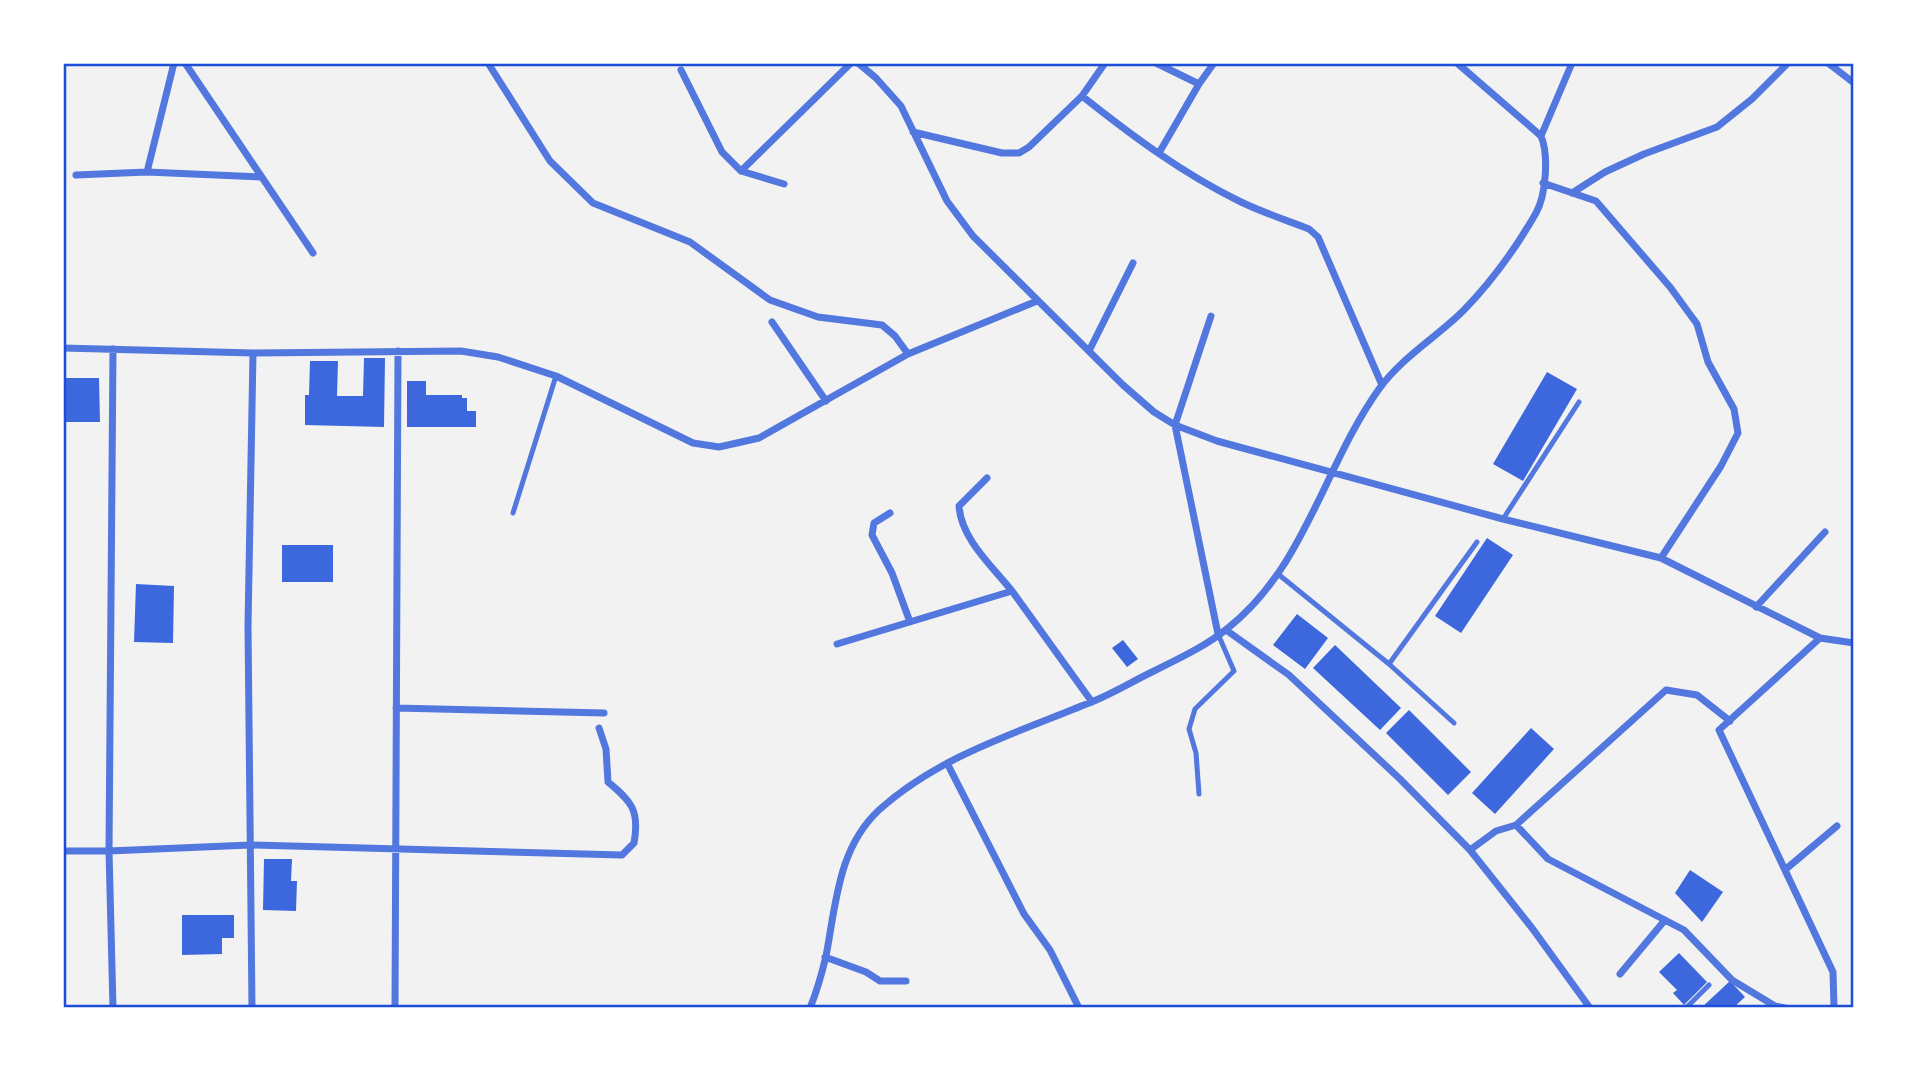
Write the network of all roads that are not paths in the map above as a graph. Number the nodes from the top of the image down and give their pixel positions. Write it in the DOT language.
graph roads {
  1 [pos="174,63"];
  2 [pos="185,63"];
  3 [pos="488,63"];
  4 [pos="851,63"];
  5 [pos="858,63"];
  6 [pos="1105,63"];
  7 [pos="1156,63"];
  8 [pos="1214,63"];
  9 [pos="1457,63"];
  10 [pos="1573,63"];
  11 [pos="1788,63"];
  12 [pos="1828,63"];
  13 [pos="681,70"];
  14 [pos="1854,83"];
  15 [pos="1199,84"];
  16 [pos="1082,96"];
  17 [pos="913,132"];
  18 [pos="1541,136"];
  19 [pos="1159,153"];
  20 [pos="741,171"];
  21 [pos="147,172"];
  22 [pos="76,175"];
  23 [pos="261,177"];
  24 [pos="1544,183"];
  25 [pos="784,184"];
  26 [pos="1572,193"];
  27 [pos="313,253"];
  28 [pos="1133,263"];
  29 [pos="1037,301"];
  30 [pos="1211,316"];
  31 [pos="772,322"];
  32 [pos="63,348"];
  33 [pos="113,349"];
  34 [pos="398,351"];
  35 [pos="1089,351"];
  36 [pos="253,353"];
  37 [pos="908,354"];
  38 [pos="556,376"];
  39 [pos="1382,385"];
  40 [pos="826,401"];
  41 [pos="1579,402"];
  42 [pos="1175,425"];
  43 [pos="1333,472"];
  44 [pos="987,478"];
  45 [pos="513,513"];
  46 [pos="890,513"];
  47 [pos="1503,519"];
  48 [pos="1825,532"];
  49 [pos="1477,542"];
  50 [pos="1661,558"];
  51 [pos="1278,574"];
  52 [pos="1012,591"];
  53 [pos="1756,607"];
  54 [pos="910,622"];
  55 [pos="1226,630"];
  56 [pos="1218,634"];
  57 [pos="1820,638"];
  58 [pos="1854,643"];
  59 [pos="837,644"];
  60 [pos="1389,664"];
  61 [pos="1092,702"];
  62 [pos="396,708"];
  63 [pos="604,713"];
  64 [pos="1730,720"];
  65 [pos="1454,723"];
  66 [pos="599,728"];
  67 [pos="947,763"];
  68 [pos="1199,794"];
  69 [pos="1516,825"];
  70 [pos="1837,826"];
  71 [pos="250,845"];
  72 [pos="63,850"];
  73 [pos="396,850"];
  74 [pos="1469,850"];
  75 [pos="109,851"];
  76 [pos="1786,869"];
  77 [pos="1665,920"];
  78 [pos="825,957"];
  79 [pos="1620,974"];
  80 [pos="906,981"];
  81 [pos="1709,985"];
  82 [pos="113,1008"];
  83 [pos="252,1008"];
  84 [pos="395,1008"];
  85 [pos="810,1008"];
  86 [pos="1079,1008"];
  87 [pos="1590,1008"];
  88 [pos="1686,1008"];
  89 [pos="1785,1008"];
  90 [pos="1834,1008"];
  1 -- 21 [label="street"];
  2 -- 23 [label="street"];
  3 -- 37 [label="street"];
  4 -- 20 [label="street"];
  5 -- 17 [label="street"];
  6 -- 16 [label="street"];
  7 -- 15 [label="street"];
  8 -- 15 [label="street"];
  9 -- 18 [label="street"];
  10 -- 18 [label="street"];
  11 -- 26 [label="street"];
  12 -- 14 [label="street"];
  13 -- 20 [label="street"];
  15 -- 19 [label="street"];
  16 -- 17 [label="street"];
  16 -- 19 [label="street"];
  17 -- 29 [label="street"];
  18 -- 24 [label="street"];
  19 -- 39 [label="street"];
  20 -- 25 [label="street"];
  21 -- 22 [label="street"];
  21 -- 23 [label="street"];
  23 -- 27 [label="street"];
  24 -- 26 [label="street"];
  24 -- 39 [label="street"];
  26 -- 50 [label="street"];
  28 -- 35 [label="street"];
  29 -- 35 [label="street"];
  29 -- 37 [label="street"];
  30 -- 42 [label="street"];
  31 -- 40 [label="street"];
  32 -- 33 [label="street"];
  33 -- 36 [label="street"];
  33 -- 75 [label="street"];
  34 -- 36 [label="street"];
  34 -- 38 [label="street"];
  34 -- 62 [label="street"];
  35 -- 42 [label="street"];
  36 -- 71 [label="street"];
  37 -- 40 [label="street"];
  38 -- 40 [label="street"];
  38 -- 45 [label="lane"];
  39 -- 43 [label="street"];
  41 -- 47 [label="lane"];
  42 -- 43 [label="street"];
  42 -- 56 [label="street"];
  43 -- 47 [label="street"];
  43 -- 51 [label="street"];
  44 -- 52 [label="street"];
  46 -- 54 [label="street"];
  47 -- 50 [label="street"];
  48 -- 53 [label="street"];
  49 -- 60 [label="lane"];
  50 -- 53 [label="street"];
  51 -- 55 [label="street"];
  51 -- 60 [label="lane"];
  52 -- 54 [label="street"];
  52 -- 61 [label="street"];
  53 -- 57 [label="street"];
  54 -- 59 [label="street"];
  55 -- 56 [label="street"];
  55 -- 74 [label="street"];
  56 -- 61 [label="street"];
  56 -- 68 [label="lane"];
  57 -- 58 [label="street"];
  57 -- 64 [label="street"];
  60 -- 65 [label="lane"];
  61 -- 67 [label="street"];
  62 -- 63 [label="street"];
  62 -- 73 [label="street"];
  64 -- 69 [label="street"];
  64 -- 76 [label="street"];
  66 -- 73 [label="street"];
  67 -- 78 [label="street"];
  67 -- 86 [label="street"];
  69 -- 74 [label="street"];
  69 -- 77 [label="street"];
  70 -- 76 [label="street"];
  71 -- 73 [label="street"];
  71 -- 75 [label="street"];
  71 -- 83 [label="street"];
  72 -- 75 [label="street"];
  73 -- 84 [label="street"];
  74 -- 87 [label="street"];
  75 -- 82 [label="street"];
  76 -- 90 [label="street"];
  77 -- 79 [label="street"];
  77 -- 89 [label="street"];
  78 -- 80 [label="street"];
  78 -- 85 [label="street"];
  81 -- 88 [label="lane"];
}
